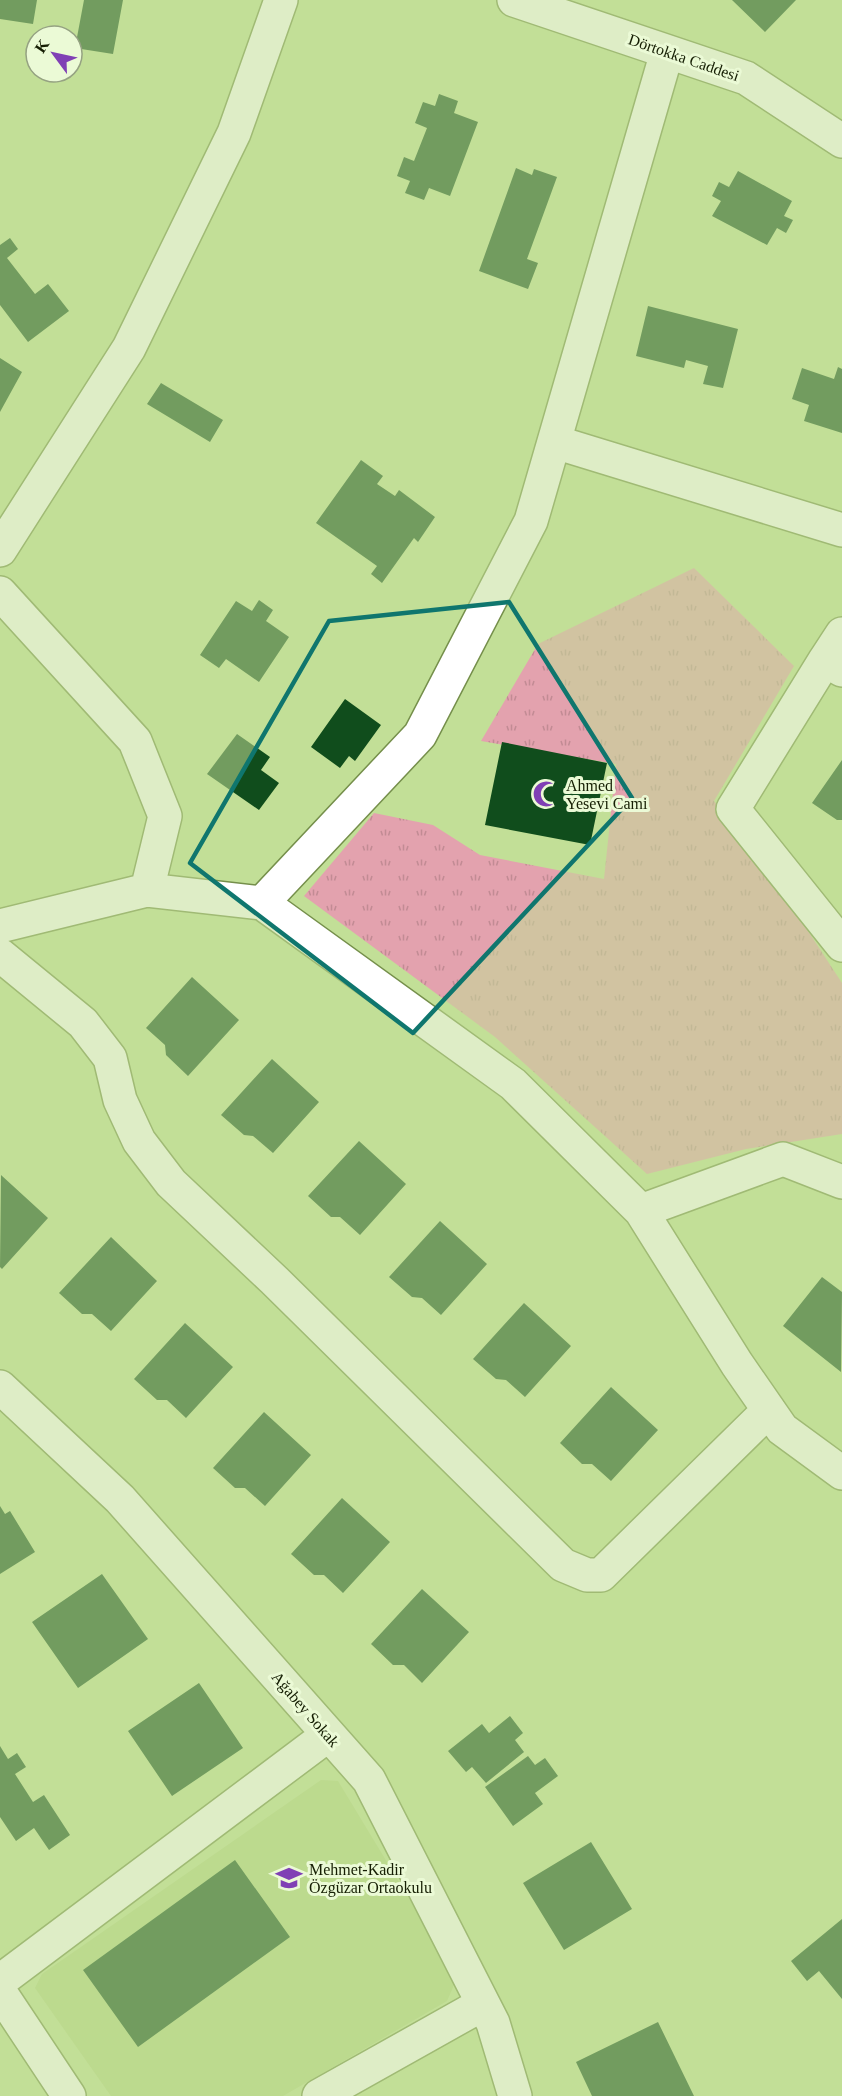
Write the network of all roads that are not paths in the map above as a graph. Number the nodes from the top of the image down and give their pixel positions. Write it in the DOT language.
graph roads {
  1 [pos="281,0"];
  2 [pos="514,0"];
  3 [pos="667,52"];
  4 [pos="842,141"];
  5 [pos="555,442"];
  6 [pos="842,530"];
  7 [pos="0,550"];
  8 [pos="0,593"];
  9 [pos="836,655"];
  10 [pos="147,890"];
  11 [pos="262,903"];
  12 [pos="0,926"];
  13 [pos="842,945"];
  14 [pos="0,955"];
  15 [pos="842,1182"];
  16 [pos="641,1210"];
  17 [pos="0,1387"];
  18 [pos="769,1410"];
  19 [pos="842,1473"];
  20 [pos="328,1735"];
  21 [pos="0,1981"];
  22 [pos="0,1992"];
  23 [pos="483,2004"];
  24 [pos="69,2096"];
  25 [pos="319,2096"];
  26 [pos="515,2096"];
  1 -- 7 [label="street"];
  2 -- 3 [label="street, Dörtokka Caddesi"];
  3 -- 4 [label="street, Dörtokka Caddesi"];
  3 -- 5 [label="street"];
  5 -- 6 [label="street"];
  5 -- 11 [label="street"];
  8 -- 10 [label="street"];
  9 -- 13 [label="street"];
  10 -- 11 [label="street"];
  10 -- 12 [label="street"];
  11 -- 16 [label="street"];
  14 -- 18 [label="street"];
  15 -- 16 [label="street"];
  16 -- 18 [label="street"];
  17 -- 20 [label="street, Ağabey Sokak"];
  18 -- 19 [label="street"];
  20 -- 21 [label="street"];
  20 -- 23 [label="street, Ağabey Sokak"];
  22 -- 24 [label="street"];
  23 -- 25 [label="street"];
  23 -- 26 [label="street, Ağabey Sokak"];
}
